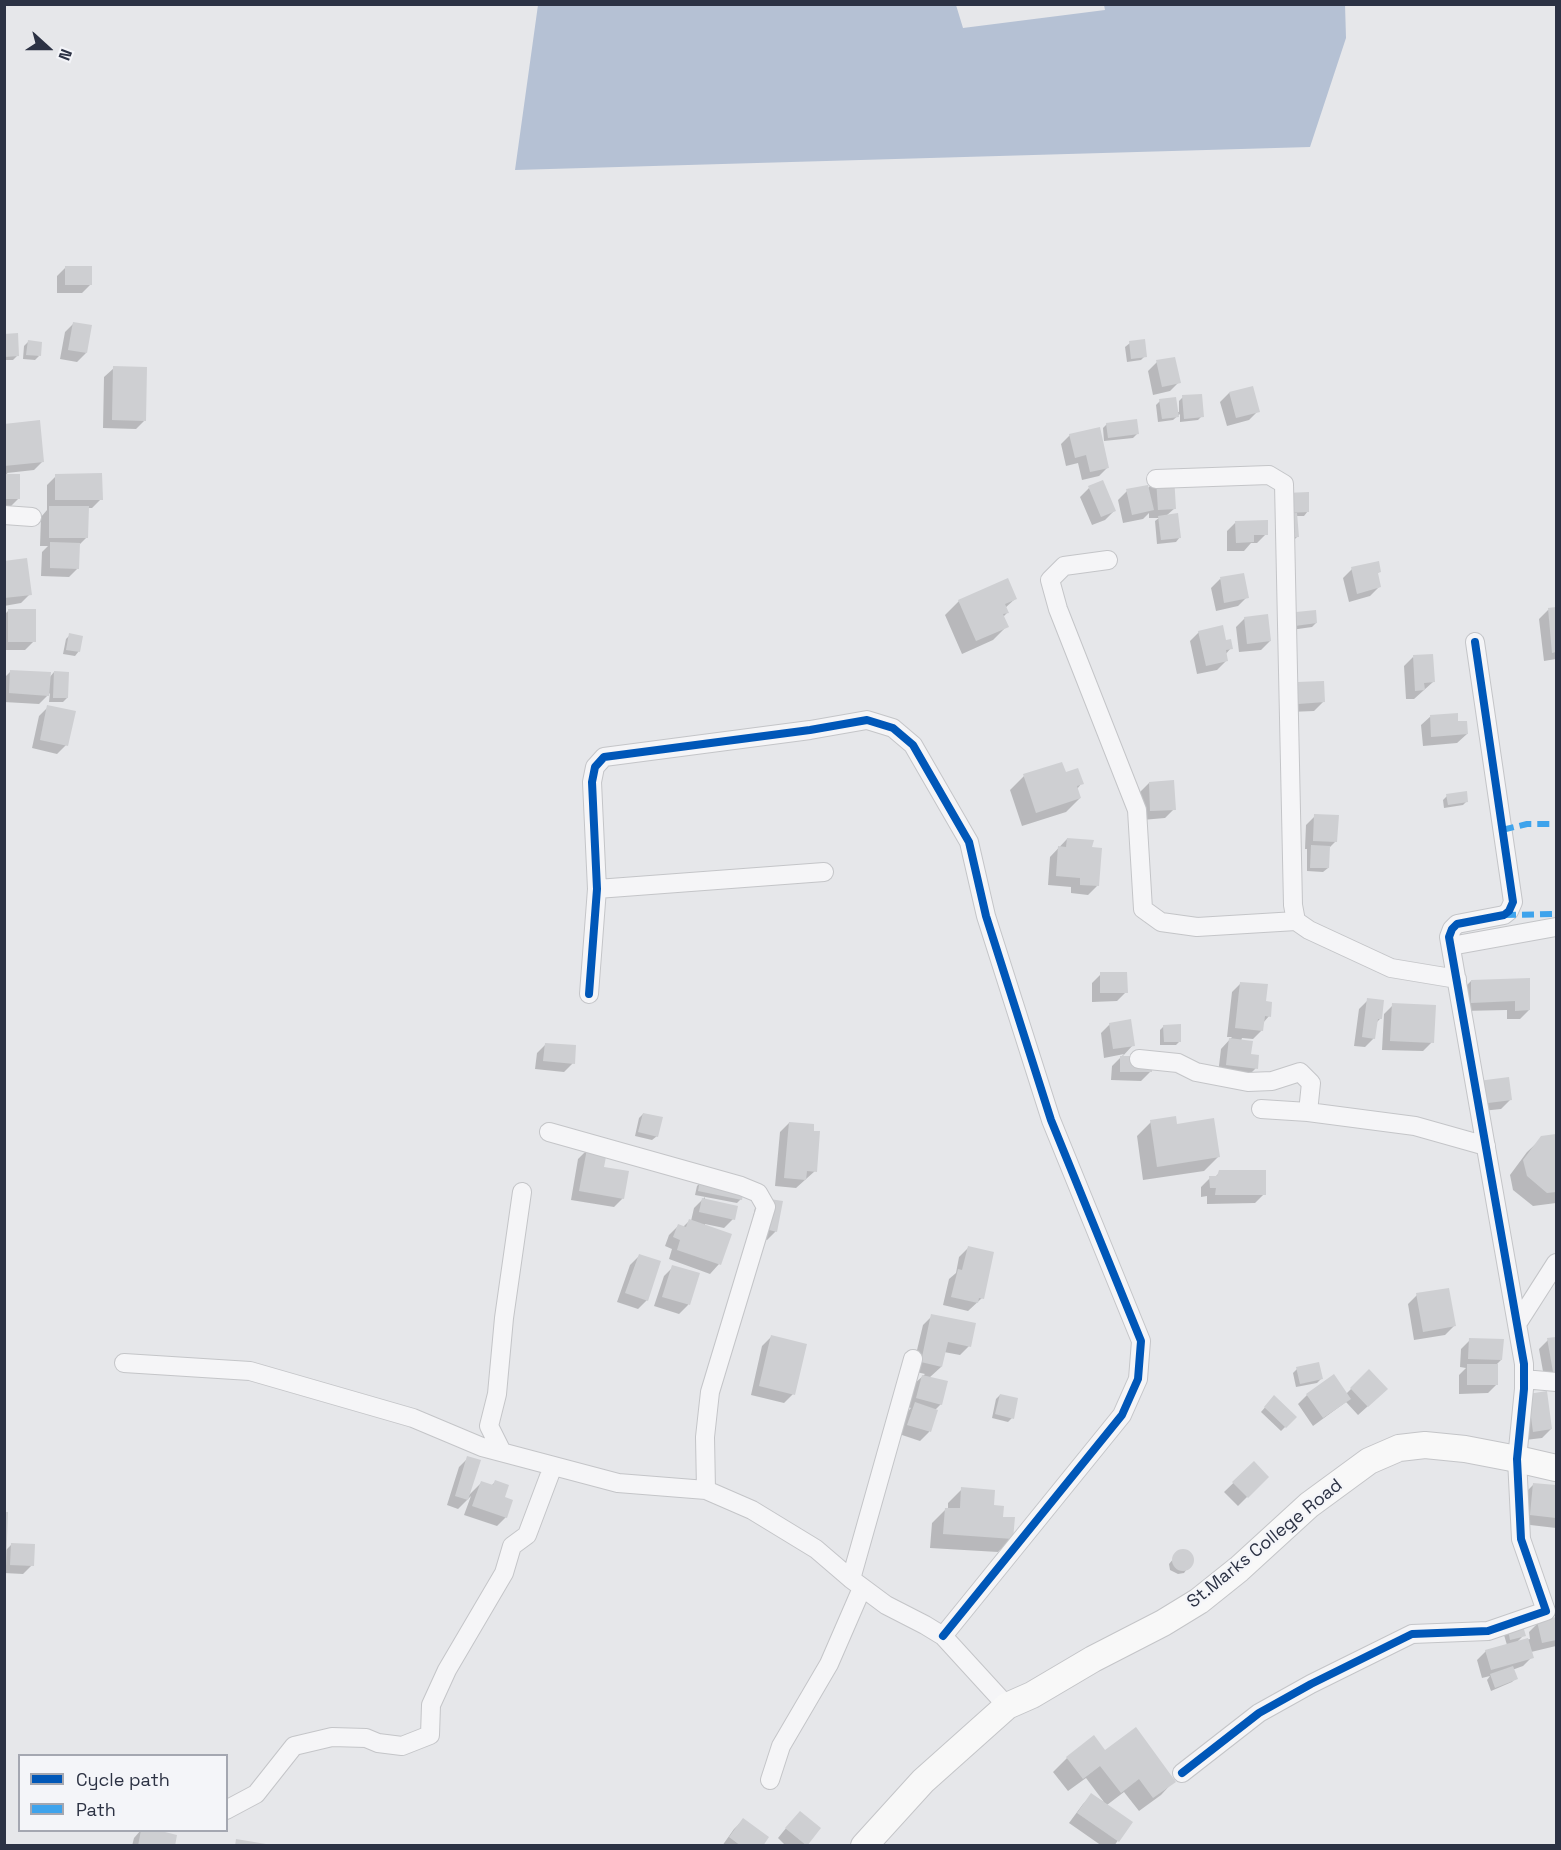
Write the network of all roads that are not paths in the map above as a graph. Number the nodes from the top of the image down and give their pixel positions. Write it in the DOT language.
graph roads {
  1 [pos="1156,479"];
  2 [pos="4,515"];
  3 [pos="32,517"];
  4 [pos="1108,560"];
  5 [pos="1475,642"];
  6 [pos="824,872"];
  7 [pos="597,889"];
  8 [pos="1296,921"];
  9 [pos="1557,927"];
  10 [pos="1451,946"];
  11 [pos="1457,979"];
  12 [pos="589,994"];
  13 [pos="1139,1059"];
  14 [pos="1261,1109"];
  15 [pos="1308,1112"];
  16 [pos="549,1132"];
  17 [pos="1486,1146"];
  18 [pos="522,1192"];
  19 [pos="1557,1263"];
  20 [pos="1517,1324"];
  21 [pos="913,1359"];
  22 [pos="124,1364"];
  23 [pos="1524,1379"];
  24 [pos="1557,1382"];
  25 [pos="502,1452"];
  26 [pos="1518,1459"];
  27 [pos="553,1466"];
  28 [pos="1557,1468"];
  29 [pos="706,1490"];
  30 [pos="857,1584"];
  31 [pos="943,1636"];
  32 [pos="1006,1706"];
  33 [pos="1182,1773"];
  34 [pos="770,1780"];
  35 [pos="228,1809"];
  36 [pos="864,1845"];
  1 -- 8 [label="street"];
  2 -- 3 [label="street"];
  4 -- 8 [label="street"];
  5 -- 10 [label="street"];
  6 -- 7 [label="street"];
  7 -- 12 [label="street"];
  7 -- 31 [label="street"];
  8 -- 11 [label="street"];
  9 -- 10 [label="street"];
  10 -- 11 [label="street"];
  11 -- 17 [label="street"];
  13 -- 15 [label="street"];
  14 -- 15 [label="street"];
  15 -- 17 [label="street"];
  16 -- 29 [label="street"];
  17 -- 20 [label="street"];
  18 -- 25 [label="street"];
  19 -- 20 [label="street"];
  20 -- 23 [label="street"];
  21 -- 30 [label="street"];
  22 -- 25 [label="street"];
  23 -- 24 [label="street"];
  23 -- 26 [label="street"];
  25 -- 27 [label="street"];
  26 -- 28 [label="main road, St.Marks College Road"];
  26 -- 32 [label="main road, St.Marks College Road"];
  26 -- 33 [label="street"];
  27 -- 29 [label="street"];
  27 -- 35 [label="street"];
  29 -- 30 [label="street"];
  30 -- 31 [label="street"];
  30 -- 34 [label="street"];
  31 -- 32 [label="street"];
  32 -- 36 [label="main road, St.Marks College Road"];
}
